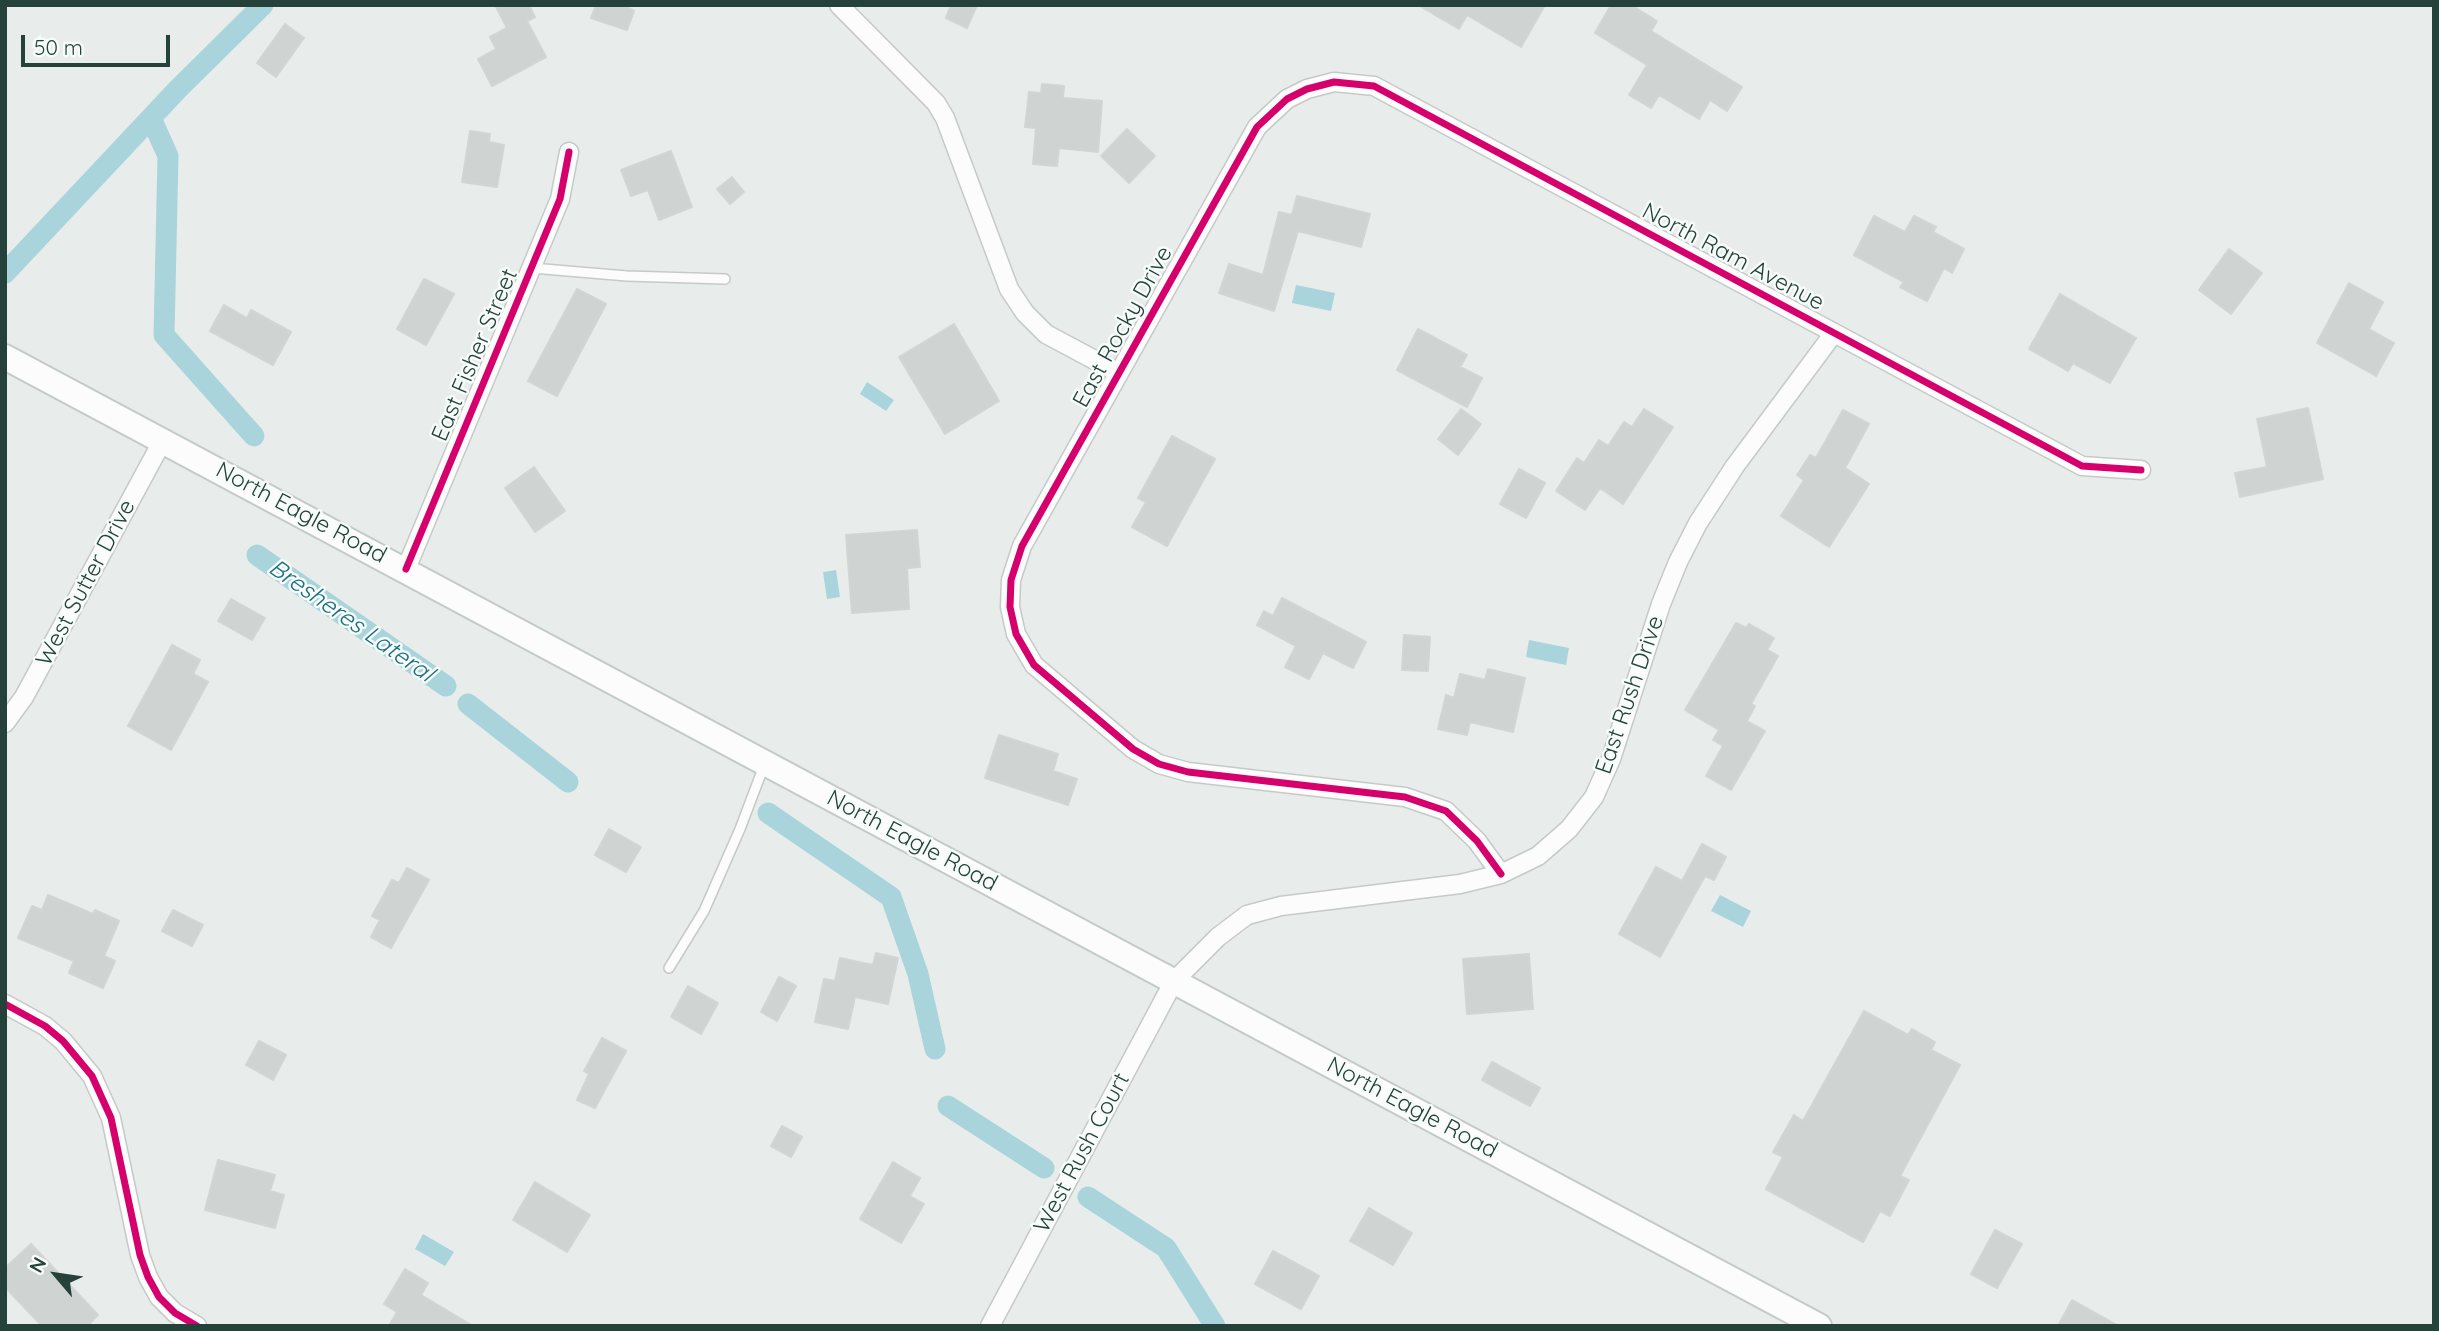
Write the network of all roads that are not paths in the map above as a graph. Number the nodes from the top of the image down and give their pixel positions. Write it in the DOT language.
graph roads {
  1 [pos="839,5"];
  2 [pos="1307,89"];
  3 [pos="569,152"];
  4 [pos="532,268"];
  5 [pos="725,279"];
  6 [pos="1834,333"];
  7 [pos="5,357"];
  8 [pos="1119,373"];
  9 [pos="163,440"];
  10 [pos="2141,470"];
  11 [pos="406,569"];
  12 [pos="5,723"];
  13 [pos="765,762"];
  14 [pos="1501,874"];
  15 [pos="669,968"];
  16 [pos="1174,981"];
  17 [pos="5,1004"];
  18 [pos="197,1326"];
  19 [pos="990,1326"];
  20 [pos="1819,1326"];
  1 -- 8 [label="street"];
  2 -- 6 [label="street, North Ram Avenue"];
  2 -- 8 [label="street, East Rocky Drive"];
  3 -- 4 [label="street, East Fisher Street"];
  4 -- 5 [label="lane"];
  4 -- 11 [label="street, East Fisher Street"];
  6 -- 10 [label="street, North Ram Avenue"];
  6 -- 14 [label="street, East Rush Drive"];
  7 -- 9 [label="main road, North Eagle Road"];
  8 -- 14 [label="street, East Rocky Drive"];
  9 -- 11 [label="main road, North Eagle Road"];
  9 -- 12 [label="street, West Sutter Drive"];
  11 -- 13 [label="main road, North Eagle Road"];
  13 -- 15 [label="lane"];
  13 -- 16 [label="main road, North Eagle Road"];
  14 -- 16 [label="street, East Rush Drive"];
  16 -- 19 [label="street, West Rush Court"];
  16 -- 20 [label="main road, North Eagle Road"];
  17 -- 18 [label="street"];
}
